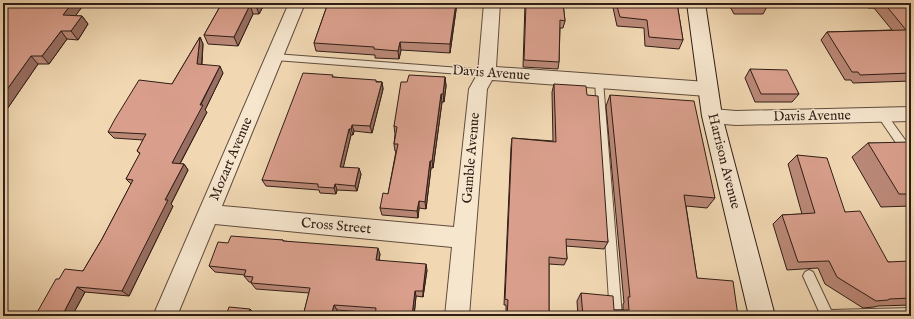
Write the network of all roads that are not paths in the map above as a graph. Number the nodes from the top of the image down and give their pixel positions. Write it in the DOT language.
graph roads {
  1 [pos="297,3"];
  2 [pos="492,3"];
  3 [pos="696,3"];
  4 [pos="275,57"];
  5 [pos="487,73"];
  6 [pos="599,81"];
  7 [pos="707,89"];
  8 [pos="911,114"];
  9 [pos="882,115"];
  10 [pos="712,116"];
  11 [pos="911,156"];
  12 [pos="208,214"];
  13 [pos="464,238"];
  14 [pos="809,276"];
  15 [pos="904,314"];
  16 [pos="165,316"];
  17 [pos="457,316"];
  18 [pos="616,316"];
  19 [pos="762,316"];
  20 [pos="827,316"];
  21 [pos="832,316"];
  1 -- 4 [label="street, Mozart Avenue"];
  2 -- 5 [label="street, Gamble Avenue"];
  3 -- 7 [label="main road, Harrison Avenue"];
  4 -- 5 [label="lane, Davis Avenue"];
  4 -- 12 [label="street, Mozart Avenue"];
  5 -- 6 [label="street, Davis Avenue"];
  5 -- 13 [label="street, Gamble Avenue"];
  6 -- 7 [label="street, Davis Avenue"];
  6 -- 18 [label="lane"];
  7 -- 10 [label="main road, Harrison Avenue"];
  8 -- 9 [label="street, Davis Avenue"];
  9 -- 10 [label="street, Davis Avenue"];
  9 -- 11 [label="lane"];
  10 -- 19 [label="main road, Harrison Avenue"];
  12 -- 13 [label="street, Cross Street"];
  12 -- 16 [label="street, Mozart Avenue"];
  13 -- 17 [label="street, Gamble Avenue"];
  14 -- 20 [label="lane"];
  15 -- 21 [label="lane"];
}
